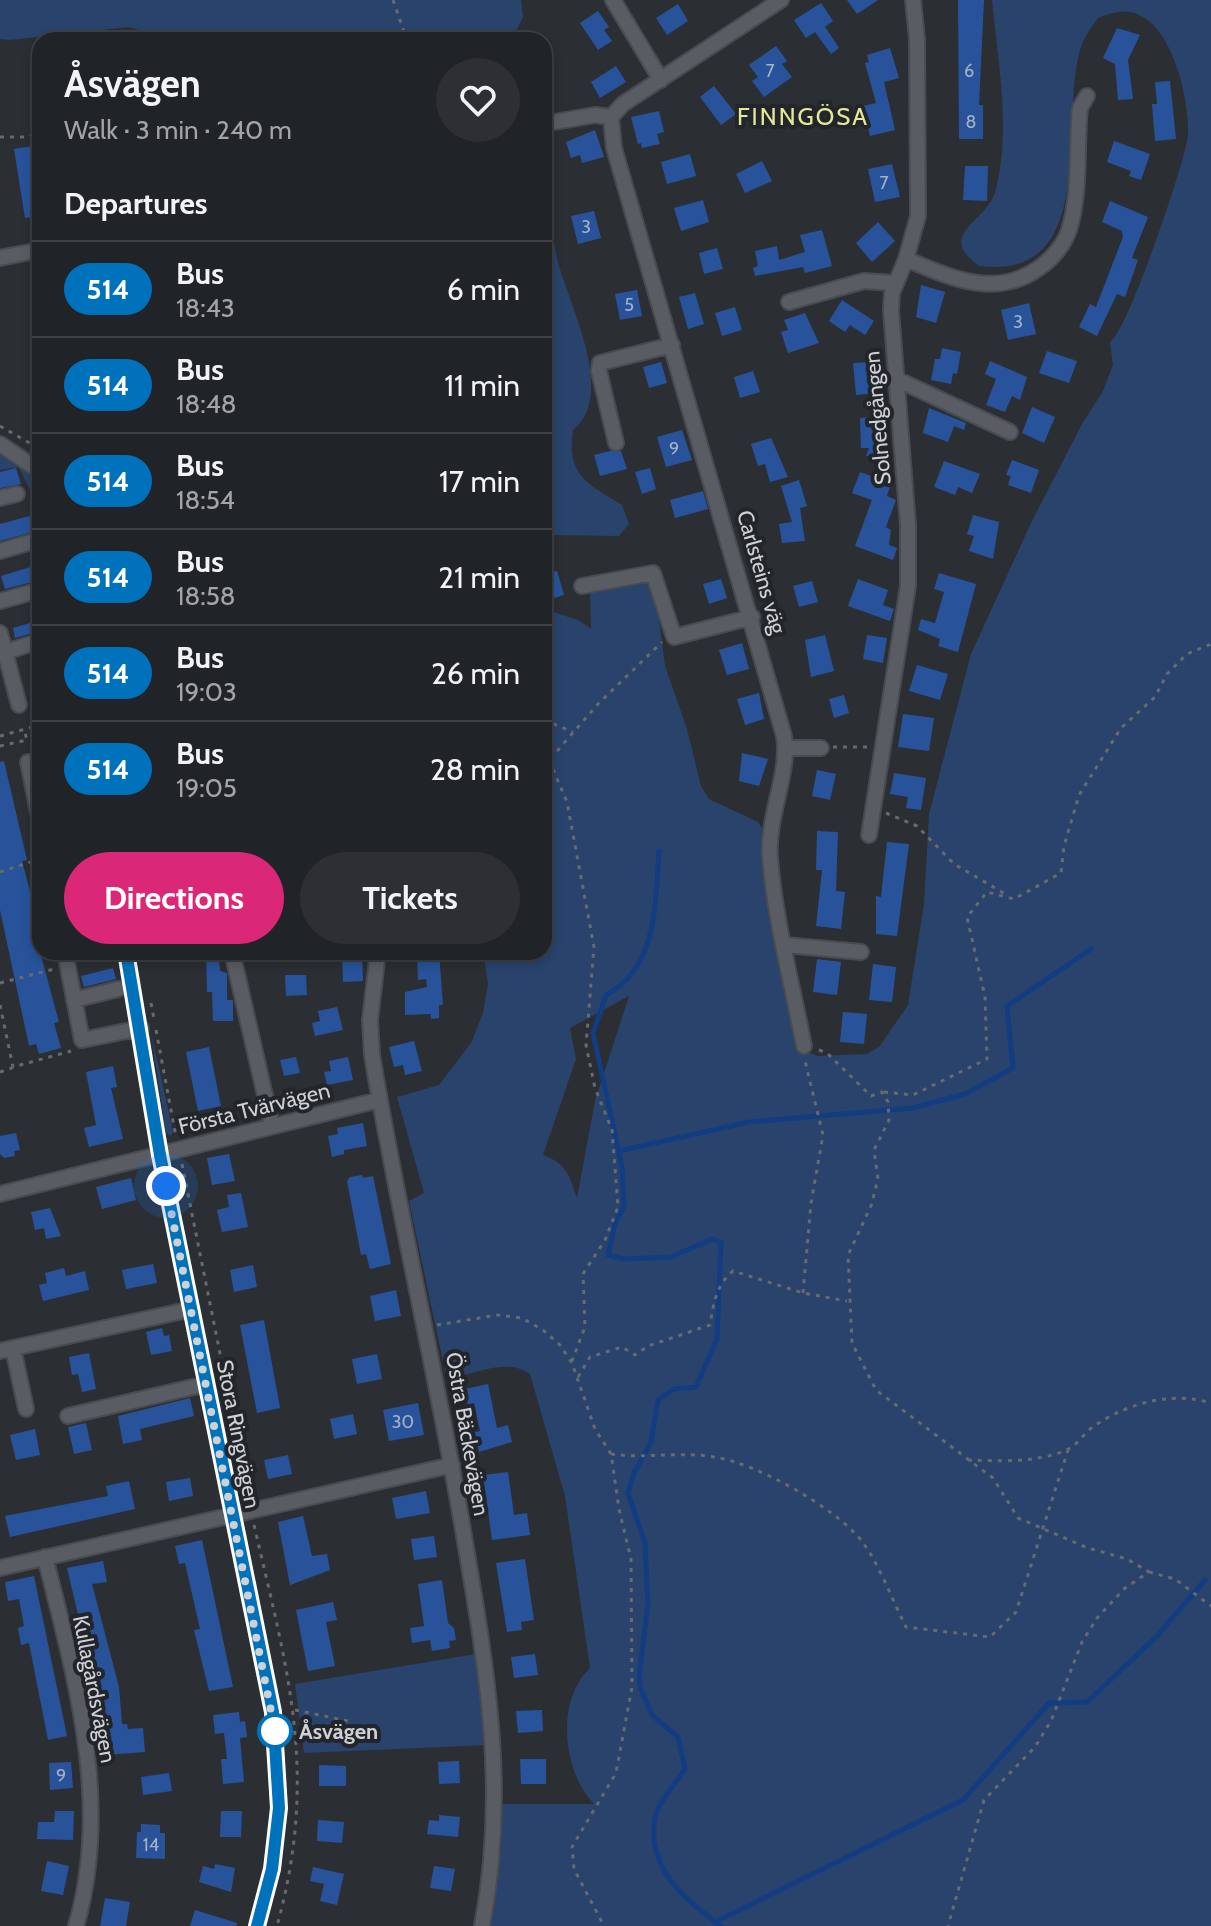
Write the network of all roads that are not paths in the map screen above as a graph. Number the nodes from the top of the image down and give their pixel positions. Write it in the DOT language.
graph roads {
  1 [pos="613,0"];
  2 [pos="781,0"];
  3 [pos="913,0"];
  4 [pos="661,80"];
  5 [pos="1087,96"];
  6 [pos="611,117"];
  7 [pos="554,122"];
  8 [pos="32,252"];
  9 [pos="0,258"];
  10 [pos="906,259"];
  11 [pos="895,283"];
  12 [pos="789,302"];
  13 [pos="672,345"];
  14 [pos="894,378"];
  15 [pos="1010,432"];
  16 [pos="616,443"];
  17 [pos="0,444"];
  18 [pos="32,466"];
  19 [pos="17,494"];
  20 [pos="0,498"];
  21 [pos="32,542"];
  22 [pos="0,551"];
  23 [pos="582,586"];
  24 [pos="32,592"];
  25 [pos="0,601"];
  26 [pos="752,617"];
  27 [pos="0,633"];
  28 [pos="32,644"];
  29 [pos="5,652"];
  30 [pos="19,705"];
  31 [pos="786,748"];
  32 [pos="821,748"];
  33 [pos="28,762"];
  34 [pos="32,780"];
  35 [pos="869,835"];
  36 [pos="785,945"];
  37 [pos="861,952"];
  38 [pos="67,960"];
  39 [pos="128,960"];
  40 [pos="234,960"];
  41 [pos="377,960"];
  42 [pos="118,989"];
  43 [pos="74,1000"];
  44 [pos="141,1028"];
  45 [pos="804,1046"];
  46 [pos="379,1100"];
  47 [pos="272,1126"];
  48 [pos="160,1155"];
  49 [pos="0,1194"];
  50 [pos="192,1309"];
  51 [pos="6,1349"];
  52 [pos="206,1384"];
  53 [pos="26,1409"];
  54 [pos="68,1416"];
  55 [pos="452,1465"];
  56 [pos="232,1515"];
  57 [pos="45,1557"];
  58 [pos="0,1568"];
  59 [pos="76,1926"];
  60 [pos="257,1926"];
  61 [pos="482,1926"];
  1 -- 4 [label="street"];
  2 -- 4 [label="street"];
  3 -- 10 [label="street, Solnedgången"];
  4 -- 6 [label="street"];
  5 -- 10 [label="street"];
  6 -- 7 [label="street"];
  6 -- 13 [label="street, Carlsteins väg"];
  8 -- 9 [label="street"];
  10 -- 11 [label="street, Solnedgången"];
  11 -- 12 [label="street"];
  11 -- 14 [label="street, Solnedgången"];
  13 -- 16 [label="street"];
  13 -- 26 [label="street, Carlsteins väg"];
  14 -- 15 [label="street"];
  14 -- 35 [label="street, Solnedgången"];
  17 -- 18 [label="street"];
  19 -- 20 [label="street"];
  21 -- 22 [label="street"];
  23 -- 26 [label="street"];
  24 -- 25 [label="street"];
  26 -- 31 [label="street, Carlsteins väg"];
  27 -- 29 [label="street"];
  28 -- 29 [label="street"];
  29 -- 30 [label="street"];
  31 -- 32 [label="street"];
  31 -- 36 [label="street, Carlsteins väg"];
  33 -- 34 [label="street"];
  36 -- 37 [label="street"];
  36 -- 45 [label="street, Carlsteins väg"];
  38 -- 43 [label="street"];
  39 -- 44 [label="street, Stora Ringvägen"];
  40 -- 47 [label="street"];
  41 -- 46 [label="street, Östra Bäckevägen"];
  42 -- 43 [label="street"];
  43 -- 44 [label="street"];
  44 -- 48 [label="street, Stora Ringvägen"];
  46 -- 47 [label="street, Första Tvärvägen"];
  46 -- 55 [label="street, Östra Bäckevägen"];
  47 -- 48 [label="street, Första Tvärvägen"];
  48 -- 49 [label="street, Första Tvärvägen"];
  48 -- 50 [label="street, Stora Ringvägen"];
  50 -- 51 [label="street"];
  50 -- 52 [label="street, Stora Ringvägen"];
  51 -- 53 [label="street"];
  52 -- 54 [label="street"];
  52 -- 56 [label="street, Stora Ringvägen"];
  55 -- 56 [label="street"];
  55 -- 61 [label="street, Östra Bäckevägen"];
  56 -- 57 [label="street"];
  56 -- 60 [label="street, Stora Ringvägen"];
  57 -- 58 [label="street"];
  57 -- 59 [label="street, Kullagårdsvägen"];
}
